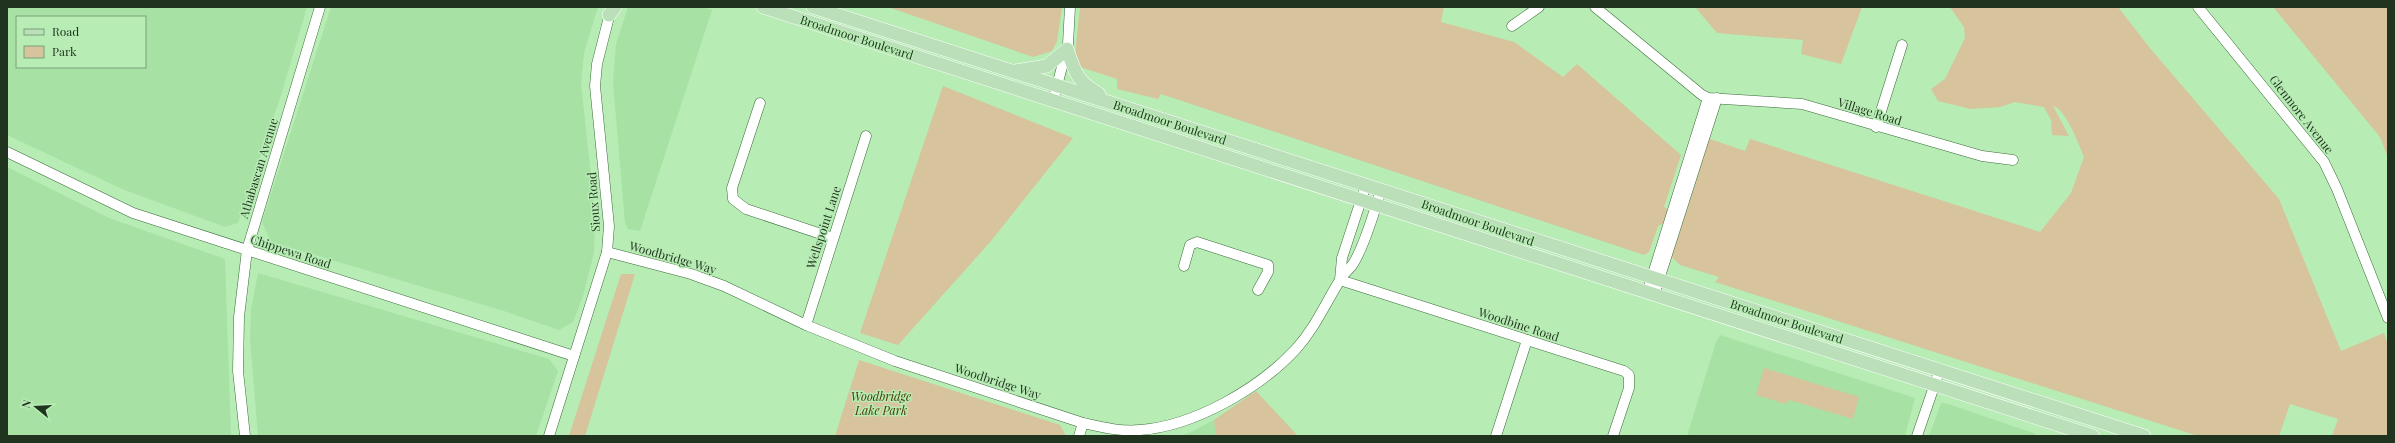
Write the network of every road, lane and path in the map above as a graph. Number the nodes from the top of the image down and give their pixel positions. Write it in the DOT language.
graph roads {
  1 [pos="320,7"];
  2 [pos="763,7"];
  3 [pos="813,7"];
  4 [pos="1070,7"];
  5 [pos="1538,7"];
  6 [pos="1595,7"];
  7 [pos="2198,7"];
  8 [pos="611,9"];
  9 [pos="1512,26"];
  10 [pos="1902,46"];
  11 [pos="1067,49"];
  12 [pos="1011,72"];
  13 [pos="1058,86"];
  14 [pos="1713,98"];
  15 [pos="1053,101"];
  16 [pos="760,103"];
  17 [pos="1119,105"];
  18 [pos="1876,127"];
  19 [pos="866,136"];
  20 [pos="7,152"];
  21 [pos="2013,160"];
  22 [pos="1366,185"];
  23 [pos="1381,190"];
  24 [pos="1362,201"];
  25 [pos="1376,206"];
  26 [pos="833,238"];
  27 [pos="247,250"];
  28 [pos="607,252"];
  29 [pos="1184,266"];
  30 [pos="1655,279"];
  31 [pos="1340,280"];
  32 [pos="1258,290"];
  33 [pos="1651,294"];
  34 [pos="2388,318"];
  35 [pos="806,325"];
  36 [pos="1527,340"];
  37 [pos="574,356"];
  38 [pos="1940,369"];
  39 [pos="1934,385"];
  40 [pos="1083,423"];
  41 [pos="245,436"];
  42 [pos="549,436"];
  43 [pos="1079,436"];
  44 [pos="1496,436"];
  45 [pos="1613,436"];
  46 [pos="1917,436"];
  47 [pos="2093,436"];
  48 [pos="2144,436"];
  1 -- 27 [label="street, Athabascan Avenue"];
  2 -- 15 [label="main road, Broadmoor Boulevard"];
  3 -- 12 [label="main road, Broadmoor Boulevard"];
  4 -- 11 [label="street"];
  5 -- 9 [label="street"];
  6 -- 14 [label="street, Village Road"];
  7 -- 34 [label="street, Glenmore Avenue"];
  8 -- 28 [label="street, Sioux Road"];
  10 -- 18 [label="street"];
  11 -- 12 [label="main road"];
  11 -- 13 [label="street"];
  11 -- 17 [label="main road"];
  12 -- 13 [label="main road, Broadmoor Boulevard"];
  13 -- 15 [label="street"];
  13 -- 17 [label="main road, Broadmoor Boulevard"];
  14 -- 18 [label="street, Village Road"];
  14 -- 30 [label="street"];
  15 -- 24 [label="main road, Broadmoor Boulevard"];
  16 -- 26 [label="street"];
  17 -- 22 [label="main road, Broadmoor Boulevard"];
  18 -- 21 [label="street, Village Road"];
  19 -- 26 [label="street, Wellspoint Lane"];
  20 -- 27 [label="street, Chippewa Road"];
  22 -- 23 [label="main road, Broadmoor Boulevard"];
  22 -- 24 [label="street, Woodbridge Way"];
  23 -- 25 [label="street, Woodbridge Way"];
  23 -- 30 [label="main road, Broadmoor Boulevard"];
  24 -- 25 [label="main road, Broadmoor Boulevard"];
  24 -- 31 [label="street, Woodbridge Way"];
  25 -- 31 [label="street, Woodbridge Way"];
  25 -- 33 [label="main road, Broadmoor Boulevard"];
  26 -- 35 [label="street, Wellspoint Lane"];
  27 -- 37 [label="street, Chippewa Road"];
  27 -- 41 [label="street, Athabascan Avenue"];
  28 -- 35 [label="street, Woodbridge Way"];
  28 -- 37 [label="street, Sioux Road"];
  29 -- 32 [label="street"];
  30 -- 33 [label="street"];
  30 -- 38 [label="main road, Broadmoor Boulevard"];
  31 -- 36 [label="street, Woodbine Road"];
  31 -- 40 [label="street, Woodbridge Way"];
  33 -- 39 [label="main road, Broadmoor Boulevard"];
  35 -- 40 [label="street, Woodbridge Way"];
  36 -- 44 [label="street"];
  36 -- 45 [label="street, Woodbine Road"];
  37 -- 42 [label="street, Sioux Road"];
  38 -- 39 [label="street"];
  38 -- 48 [label="main road, Broadmoor Boulevard"];
  39 -- 46 [label="street"];
  39 -- 47 [label="main road, Broadmoor Boulevard"];
  40 -- 43 [label="street"];
}
